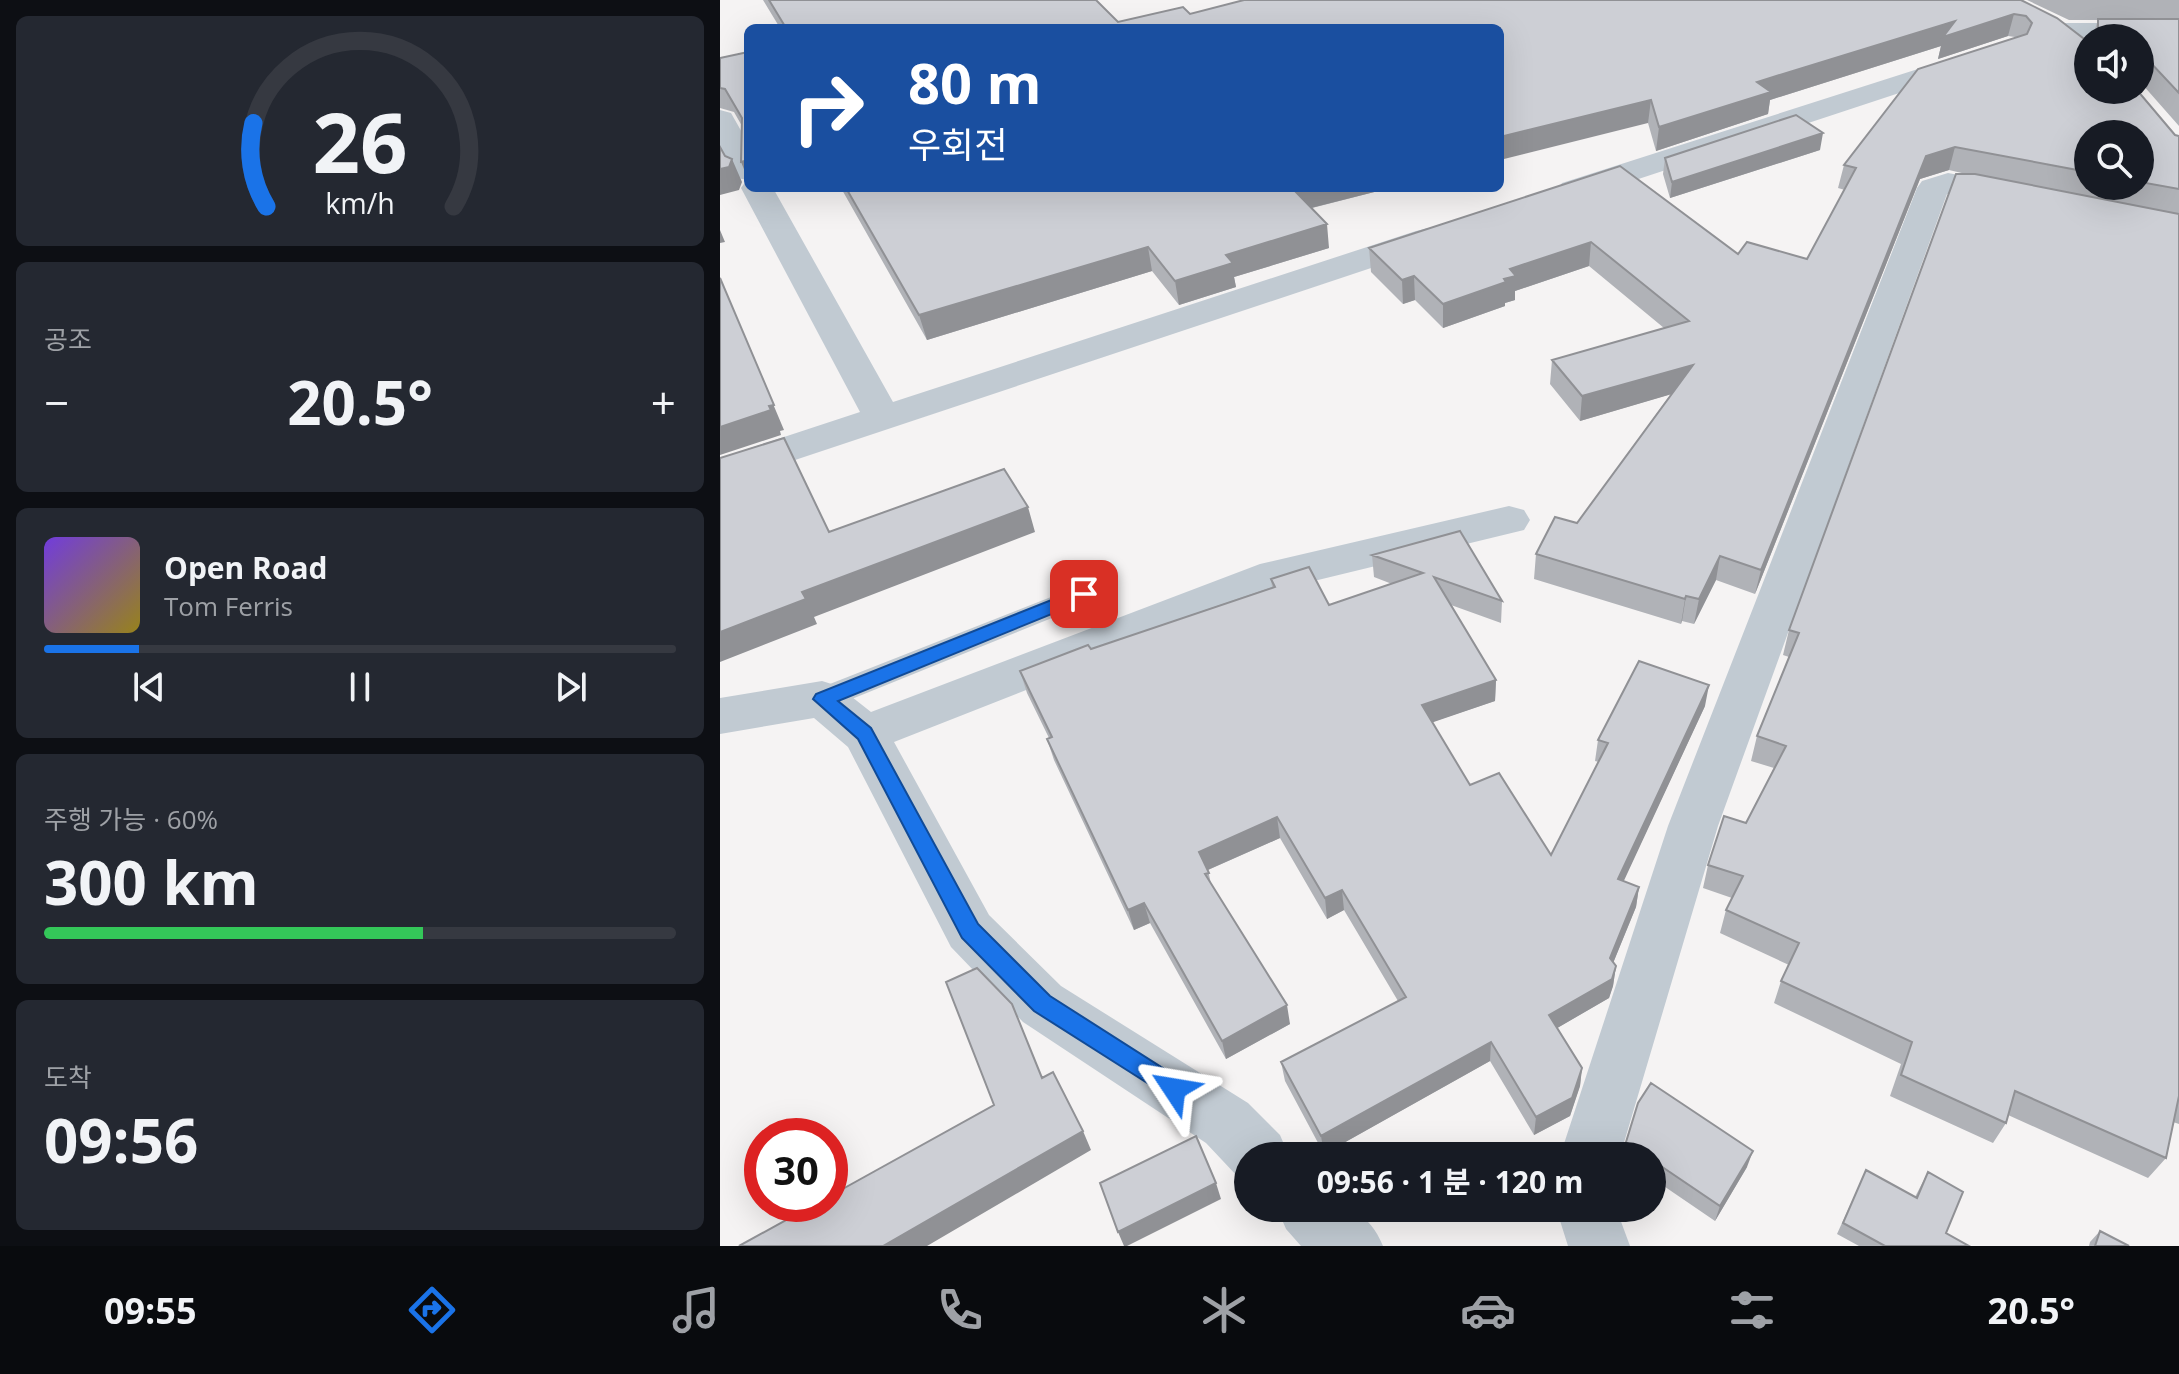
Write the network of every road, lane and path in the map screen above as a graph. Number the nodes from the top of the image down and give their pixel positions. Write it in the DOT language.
graph roads {
  1 [pos="2062,31"];
  2 [pos="2179,31"];
  3 [pos="1994,52"];
  4 [pos="720,119"];
  5 [pos="744,164"];
  6 [pos="759,192"];
  7 [pos="1543,200"];
  8 [pos="2052,202"];
  9 [pos="1453,230"];
  10 [pos="882,417"];
  11 [pos="720,472"];
  12 [pos="1509,520"];
  13 [pos="1084,594"];
  14 [pos="822,699"];
  15 [pos="720,716"];
  16 [pos="865,734"];
  17 [pos="1245,1142"];
  18 [pos="1594,1142"];
  19 [pos="1320,1222"];
  20 [pos="1591,1222"];
  21 [pos="1352,1246"];
  22 [pos="1599,1246"];
  1 -- 2 [label="street"];
  3 -- 7 [label="street"];
  4 -- 5 [label="street"];
  6 -- 10 [label="street"];
  8 -- 18 [label="street"];
  9 -- 10 [label="street"];
  10 -- 11 [label="street"];
  12 -- 16 [label="street"];
  13 -- 14 [label="lane"];
  14 -- 15 [label="street"];
  14 -- 16 [label="street"];
  16 -- 17 [label="street"];
  19 -- 21 [label="street"];
  20 -- 22 [label="street"];
}
